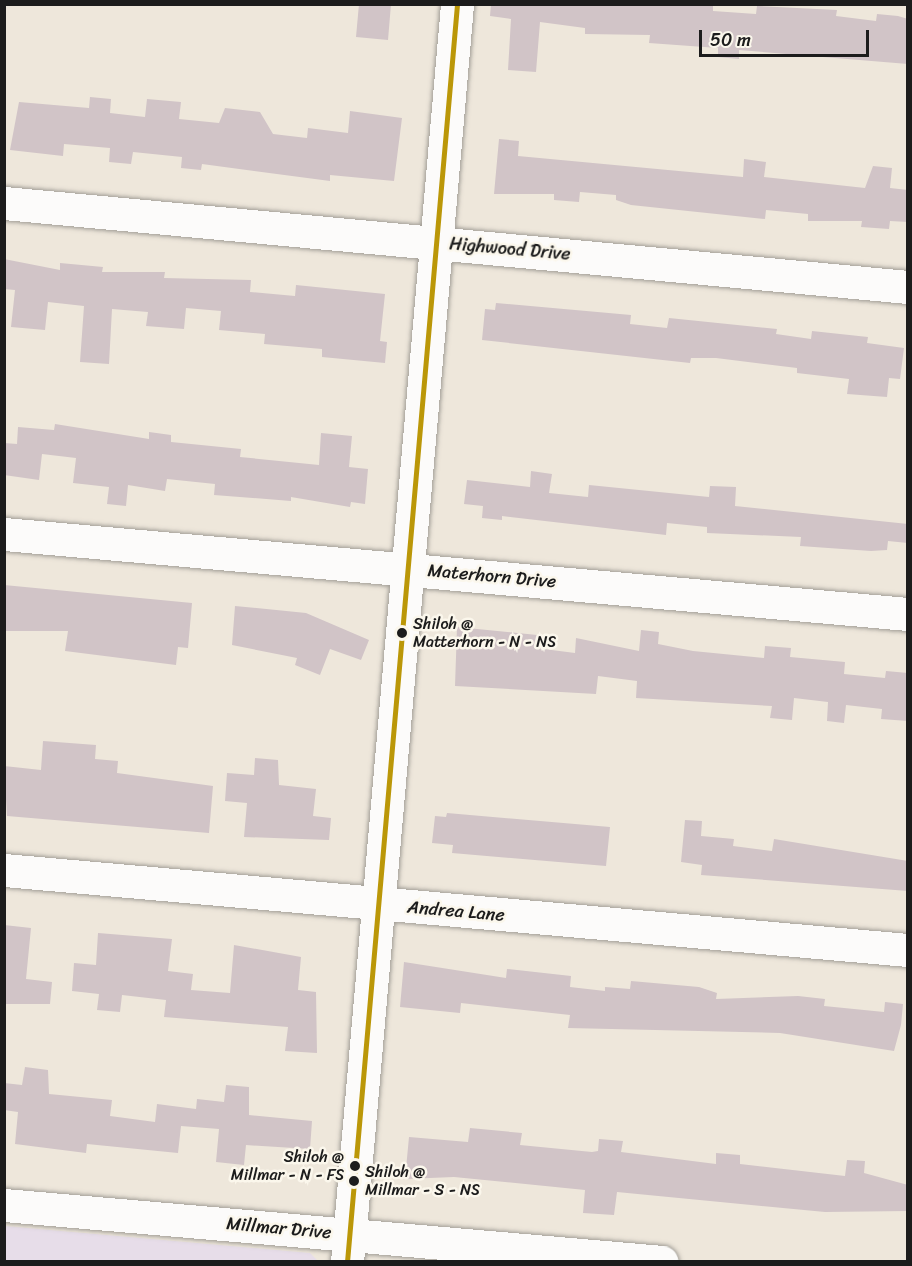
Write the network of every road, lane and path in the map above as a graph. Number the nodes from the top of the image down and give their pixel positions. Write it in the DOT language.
graph roads {
  1 [pos="457,4"];
  2 [pos="4,203"];
  3 [pos="437,243"];
  4 [pos="908,287"];
  5 [pos="4,534"];
  6 [pos="408,568"];
  7 [pos="908,614"];
  8 [pos="4,870"];
  9 [pos="380,904"];
  10 [pos="908,950"];
  11 [pos="4,1205"];
  12 [pos="348,1248"];
  13 [pos="662,1262"];
  1 -- 3 [label="street"];
  2 -- 3 [label="street, Highwood Drive"];
  3 -- 4 [label="street, Highwood Drive"];
  3 -- 6 [label="street"];
  5 -- 6 [label="street, Materhorn Drive"];
  6 -- 7 [label="street, Materhorn Drive"];
  6 -- 9 [label="street"];
  8 -- 9 [label="street, Andrea Lane"];
  9 -- 10 [label="street, Andrea Lane"];
  9 -- 12 [label="street"];
  11 -- 12 [label="street, Millmar Drive"];
  12 -- 13 [label="street, Millmar Drive"];
}
